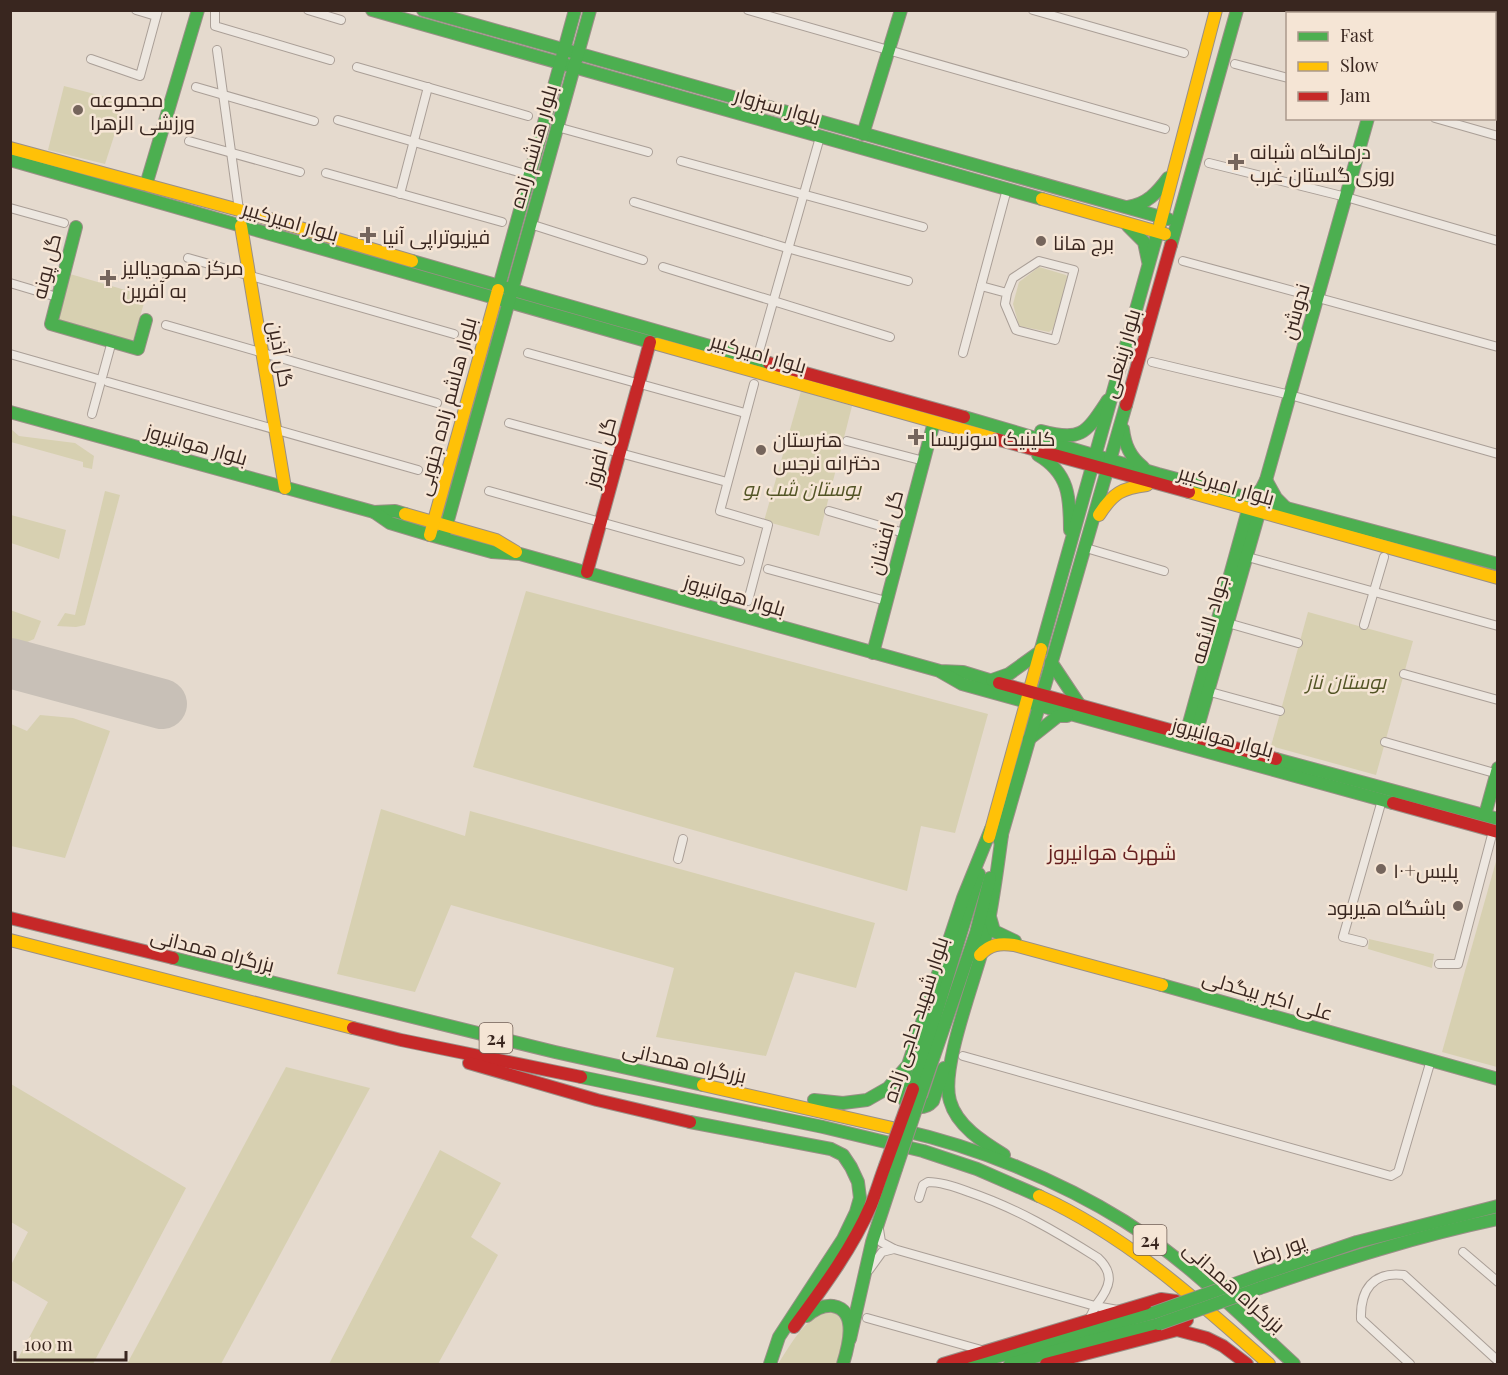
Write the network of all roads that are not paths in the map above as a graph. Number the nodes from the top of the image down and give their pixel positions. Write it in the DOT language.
graph roads {
  1 [pos="136,10"];
  2 [pos="198,10"];
  3 [pos="215,10"];
  4 [pos="308,10"];
  5 [pos="372,10"];
  6 [pos="423,10"];
  7 [pos="575,10"];
  8 [pos="590,10"];
  9 [pos="748,10"];
  10 [pos="901,10"];
  11 [pos="1033,10"];
  12 [pos="1216,10"];
  13 [pos="1237,10"];
  14 [pos="157,13"];
  15 [pos="341,20"];
  16 [pos="217,50"];
  17 [pos="564,50"];
  18 [pos="888,50"];
  19 [pos="1184,53"];
  20 [pos="578,54"];
  21 [pos="91,59"];
  22 [pos="330,60"];
  23 [pos="560,63"];
  24 [pos="1235,64"];
  25 [pos="357,67"];
  26 [pos="574,67"];
  27 [pos="1286,78"];
  28 [pos="196,87"];
  29 [pos="428,87"];
  30 [pos="224,96"];
  31 [pos="528,116"];
  32 [pos="338,120"];
  33 [pos="1367,120"];
  34 [pos="1442,120"];
  35 [pos="314,121"];
  36 [pos="557,127"];
  37 [pos="1165,129"];
  38 [pos="863,134"];
  39 [pos="1497,136"];
  40 [pos="820,137"];
  41 [pos="189,141"];
  42 [pos="414,141"];
  43 [pos="10,148"];
  44 [pos="648,152"];
  45 [pos="232,153"];
  46 [pos="10,160"];
  47 [pos="681,161"];
  48 [pos="1209,163"];
  49 [pos="1175,167"];
  50 [pos="300,172"];
  51 [pos="326,173"];
  52 [pos="529,175"];
  53 [pos="146,185"];
  54 [pos="1007,189"];
  55 [pos="400,194"];
  56 [pos="804,195"];
  57 [pos="1346,197"];
  58 [pos="634,202"];
  59 [pos="1124,207"];
  60 [pos="10,208"];
  61 [pos="239,210"];
  62 [pos="1161,217"];
  63 [pos="502,222"];
  64 [pos="1122,222"];
  65 [pos="1178,222"];
  66 [pos="530,224"];
  67 [pos="70,225"];
  68 [pos="241,226"];
  69 [pos="923,227"];
  70 [pos="1158,232"];
  71 [pos="1174,237"];
  72 [pos="1497,241"];
  73 [pos="787,249"];
  74 [pos="188,258"];
  75 [pos="643,260"];
  76 [pos="1183,261"];
  77 [pos="1149,264"];
  78 [pos="663,267"];
  79 [pos="250,277"];
  80 [pos="908,281"];
  81 [pos="10,283"];
  82 [pos="981,286"];
  83 [pos="496,293"];
  84 [pos="1007,293"];
  85 [pos="1318,296"];
  86 [pos="57,297"];
  87 [pos="510,297"];
  88 [pos="773,302"];
  89 [pos="146,320"];
  90 [pos="166,325"];
  91 [pos="454,334"];
  92 [pos="890,337"];
  93 [pos="112,341"];
  94 [pos="650,342"];
  95 [pos="1497,346"];
  96 [pos="760,348"];
  97 [pos="262,353"];
  98 [pos="528,353"];
  99 [pos="963,353"];
  100 [pos="10,354"];
  101 [pos="1152,362"];
  102 [pos="105,381"];
  103 [pos="638,384"];
  104 [pos="753,384"];
  105 [pos="1113,392"];
  106 [pos="1290,395"];
  107 [pos="1127,398"];
  108 [pos="437,403"];
  109 [pos="10,412"];
  110 [pos="745,413"];
  111 [pos="92,414"];
  112 [pos="937,416"];
  113 [pos="508,423"];
  114 [pos="275,430"];
  115 [pos="847,441"];
  116 [pos="1006,442"];
  117 [pos="619,453"];
  118 [pos="1497,454"];
  119 [pos="924,461"];
  120 [pos="1094,461"];
  121 [pos="1109,465"];
  122 [pos="418,470"];
  123 [pos="1157,479"];
  124 [pos="1266,480"];
  125 [pos="727,482"];
  126 [pos="285,488"];
  127 [pos="489,491"];
  128 [pos="1251,507"];
  129 [pos="1286,509"];
  130 [pos="374,512"];
  131 [pos="829,512"];
  132 [pos="434,522"];
  133 [pos="600,522"];
  134 [pos="447,526"];
  135 [pos="904,534"];
  136 [pos="430,535"];
  137 [pos="443,538"];
  138 [pos="1070,546"];
  139 [pos="1085,552"];
  140 [pos="520,554"];
  141 [pos="1241,555"];
  142 [pos="1384,557"];
  143 [pos="740,561"];
  144 [pos="1497,564"];
  145 [pos="768,569"];
  146 [pos="1164,571"];
  147 [pos="587,572"];
  148 [pos="1497,578"];
  149 [pos="1374,591"];
  150 [pos="748,601"];
  151 [pos="886,602"];
  152 [pos="1222,622"];
  153 [pos="1364,625"];
  154 [pos="1497,626"];
  155 [pos="1298,643"];
  156 [pos="1041,651"];
  157 [pos="873,653"];
  158 [pos="1051,662"];
  159 [pos="940,671"];
  160 [pos="1404,674"];
  161 [pos="992,680"];
  162 [pos="1203,691"];
  163 [pos="1034,699"];
  164 [pos="1497,700"];
  165 [pos="1079,704"];
  166 [pos="1280,711"];
  167 [pos="1073,715"];
  168 [pos="1191,735"];
  169 [pos="1028,740"];
  170 [pos="1386,742"];
  171 [pos="1497,772"];
  172 [pos="1382,800"];
  173 [pos="1485,815"];
  174 [pos="1496,827"];
  175 [pos="997,832"];
  176 [pos="683,839"];
  177 [pos="678,859"];
  178 [pos="990,910"];
  179 [pos="10,918"];
  180 [pos="10,940"];
  181 [pos="1363,942"];
  182 [pos="1027,947"];
  183 [pos="980,956"];
  184 [pos="1438,964"];
  185 [pos="968,995"];
  186 [pos="400,1040"];
  187 [pos="555,1052"];
  188 [pos="963,1056"];
  189 [pos="1431,1060"];
  190 [pos="908,1065"];
  191 [pos="1497,1079"];
  192 [pos="891,1167"];
  193 [pos="1054,1183"];
  194 [pos="918,1198"];
  195 [pos="1497,1206"];
  196 [pos="881,1216"];
  197 [pos="1497,1219"];
  198 [pos="894,1249"];
  199 [pos="1463,1252"];
  200 [pos="1497,1282"];
  201 [pos="1257,1283"];
  202 [pos="861,1288"];
  203 [pos="1095,1306"];
  204 [pos="1123,1310"];
  205 [pos="867,1318"];
  206 [pos="1156,1319"];
  207 [pos="1086,1322"];
  208 [pos="794,1327"];
  209 [pos="1177,1330"];
  210 [pos="850,1339"];
  211 [pos="986,1351"];
  212 [pos="1070,1361"];
  213 [pos="1497,1361"];
  214 [pos="846,1362"];
  215 [pos="770,1365"];
  216 [pos="943,1365"];
  217 [pos="971,1365"];
  218 [pos="1010,1365"];
  219 [pos="1046,1365"];
  220 [pos="1247,1365"];
  221 [pos="1269,1365"];
  222 [pos="1294,1365"];
  223 [pos="1410,1365"];
  1 -- 14 [label="street"];
  2 -- 53 [label="main road"];
  3 -- 22 [label="street"];
  4 -- 15 [label="street"];
  5 -- 23 [label="main road, بلوار سبزوار"];
  6 -- 17 [label="main road, بلوار سبزوار"];
  7 -- 17 [label="main road, بلوار هاشم زاده"];
  8 -- 20 [label="main road, بلوار هاشم زاده"];
  9 -- 18 [label="street"];
  10 -- 18 [label="main road"];
  11 -- 19 [label="street"];
  12 -- 49 [label="main road, بلوار زینعلی"];
  13 -- 65 [label="main road, بلوار زینعلی"];
  14 -- 21 [label="street"];
  16 -- 30 [label="street"];
  17 -- 20 [label="main road, بلوار سبزوار"];
  17 -- 23 [label="main road, بلوار هاشم زاده"];
  18 -- 37 [label="street"];
  18 -- 38 [label="main road"];
  20 -- 26 [label="main road, بلوار هاشم زاده"];
  20 -- 38 [label="main road, بلوار سبزوار"];
  23 -- 26 [label="main road, بلوار سبزوار"];
  23 -- 52 [label="main road, بلوار هاشم زاده"];
  24 -- 27 [label="street"];
  25 -- 29 [label="street"];
  26 -- 36 [label="main road, بلوار هاشم زاده"];
  26 -- 40 [label="main road, بلوار سبزوار"];
  28 -- 30 [label="street"];
  29 -- 31 [label="street"];
  29 -- 42 [label="street"];
  30 -- 35 [label="street"];
  30 -- 45 [label="street"];
  32 -- 42 [label="street"];
  33 -- 57 [label="main road, ندوشن"];
  34 -- 39 [label="street"];
  36 -- 44 [label="street"];
  36 -- 66 [label="main road, بلوار هاشم زاده"];
  38 -- 59 [label="main road, بلوار سبزوار"];
  40 -- 54 [label="main road, بلوار سبزوار"];
  40 -- 56 [label="street"];
  41 -- 45 [label="street"];
  42 -- 52 [label="street"];
  42 -- 55 [label="street"];
  43 -- 53 [label="main road, بلوار امیرکبیر"];
  45 -- 50 [label="street"];
  45 -- 61 [label="street"];
  46 -- 68 [label="main road, بلوار امیرکبیر"];
  47 -- 56 [label="street"];
  48 -- 57 [label="street"];
  49 -- 59 [label="main road"];
  49 -- 62 [label="main road, بلوار زینعلی"];
  51 -- 55 [label="street"];
  52 -- 83 [label="main road, بلوار هاشم زاده"];
  53 -- 61 [label="main road, بلوار امیرکبیر"];
  54 -- 64 [label="main road, بلوار سبزوار"];
  54 -- 82 [label="street"];
  55 -- 63 [label="street"];
  56 -- 69 [label="street"];
  56 -- 73 [label="street"];
  57 -- 72 [label="street"];
  57 -- 85 [label="main road, ندوشن"];
  58 -- 73 [label="street"];
  59 -- 62 [label="main road, بلوار سبزوار"];
  60 -- 67 [label="street"];
  61 -- 83 [label="main road, بلوار امیرکبیر"];
  62 -- 65 [label="main road, بلوار سبزوار"];
  62 -- 70 [label="main road, بلوار زینعلی"];
  64 -- 70 [label="main road, بلوار سبزوار"];
  64 -- 77 [label="main road"];
  65 -- 71 [label="main road, بلوار زینعلی"];
  66 -- 75 [label="street"];
  66 -- 87 [label="main road, بلوار هاشم زاده"];
  67 -- 86 [label="main road, گل پونه"];
  68 -- 79 [label="main road, گل آذین"];
  68 -- 83 [label="main road, بلوار امیرکبیر"];
  70 -- 71 [label="main road, بلوار سبزوار"];
  70 -- 77 [label="main road, بلوار زینعلی"];
  71 -- 107 [label="main road, بلوار زینعلی"];
  73 -- 80 [label="street"];
  73 -- 88 [label="street"];
  74 -- 79 [label="street"];
  76 -- 85 [label="street"];
  77 -- 105 [label="main road, بلوار زینعلی"];
  78 -- 88 [label="street"];
  79 -- 91 [label="street"];
  79 -- 97 [label="main road, گل آذین"];
  81 -- 86 [label="street"];
  82 -- 84 [label="street"];
  82 -- 99 [label="street"];
  83 -- 87 [label="main road, بلوار امیرکبیر"];
  83 -- 132 [label="main road, بلوار هاشم زاده جنوبی"];
  84 -- 84 [label="street"];
  85 -- 95 [label="street"];
  85 -- 106 [label="main road, ندوشن"];
  86 -- 93 [label="main road, گل پونه"];
  87 -- 94 [label="main road, بلوار امیرکبیر"];
  87 -- 112 [label="main road, بلوار امیرکبیر"];
  87 -- 134 [label="main road, بلوار هاشم زاده جنوبی"];
  88 -- 92 [label="street"];
  88 -- 96 [label="street"];
  89 -- 93 [label="main road, گل پونه"];
  90 -- 97 [label="street"];
  93 -- 102 [label="street"];
  94 -- 103 [label="main road, گل افروز"];
  94 -- 112 [label="main road, بلوار امیرکبیر"];
  97 -- 108 [label="street"];
  97 -- 114 [label="main road, گل آذین"];
  98 -- 103 [label="street"];
  100 -- 102 [label="street"];
  101 -- 106 [label="street"];
  102 -- 111 [label="street"];
  102 -- 114 [label="street"];
  103 -- 110 [label="street"];
  103 -- 117 [label="main road, گل افروز"];
  104 -- 110 [label="street"];
  105 -- 112 [label="main road"];
  105 -- 120 [label="main road, بلوار زینعلی"];
  106 -- 118 [label="street"];
  106 -- 124 [label="main road, ندوشن"];
  107 -- 121 [label="main road, بلوار زینعلی"];
  107 -- 123 [label="main road"];
  109 -- 126 [label="main road, بلوار هوانیروز"];
  110 -- 125 [label="street"];
  112 -- 116 [label="main road, بلوار امیرکبیر"];
  112 -- 119 [label="main road, گل افشان"];
  112 -- 120 [label="main road, بلوار امیرکبیر"];
  113 -- 117 [label="street"];
  114 -- 122 [label="street"];
  114 -- 126 [label="main road, گل آذین"];
  115 -- 119 [label="street"];
  116 -- 120 [label="main road, بلوار امیرکبیر"];
  116 -- 138 [label="main road"];
  117 -- 125 [label="street"];
  117 -- 133 [label="main road, گل افروز"];
  119 -- 135 [label="main road, گل افشان"];
  120 -- 121 [label="main road, بلوار امیرکبیر"];
  120 -- 138 [label="main road, بلوار زینعلی"];
  121 -- 123 [label="main road, بلوار امیرکبیر"];
  121 -- 139 [label="main road, بلوار زینعلی"];
  123 -- 128 [label="main road, بلوار امیرکبیر"];
  123 -- 139 [label="main road"];
  124 -- 128 [label="main road"];
  124 -- 129 [label="main road"];
  125 -- 150 [label="street"];
  126 -- 130 [label="main road, بلوار هوانیروز"];
  127 -- 133 [label="street"];
  128 -- 129 [label="main road, بلوار امیرکبیر"];
  128 -- 141 [label="main road, جواد الائمه"];
  128 -- 148 [label="main road, بلوار امیرکبیر"];
  129 -- 144 [label="main road, بلوار امیرکبیر"];
  130 -- 132 [label="main road, بلوار هوانیروز"];
  130 -- 136 [label="main road, بلوار هوانیروز"];
  131 -- 135 [label="street"];
  132 -- 134 [label="main road, بلوار هوانیروز"];
  132 -- 136 [label="main road, بلوار هاشم زاده جنوبی"];
  133 -- 143 [label="street"];
  133 -- 147 [label="main road, گل افروز"];
  134 -- 137 [label="main road, بلوار هاشم زاده جنوبی"];
  134 -- 140 [label="main road, بلوار هوانیروز"];
  135 -- 151 [label="main road, گل افشان"];
  136 -- 137 [label="main road, بلوار هوانیروز"];
  137 -- 140 [label="main road, بلوار هوانیروز"];
  138 -- 156 [label="main road, بلوار زینعلی"];
  139 -- 146 [label="street"];
  139 -- 158 [label="main road, بلوار زینعلی"];
  140 -- 147 [label="main road, بلوار هوانیروز"];
  141 -- 149 [label="street"];
  141 -- 152 [label="main road, جواد الائمه"];
  142 -- 149 [label="street"];
  145 -- 151 [label="street"];
  147 -- 157 [label="main road, بلوار هوانیروز"];
  149 -- 153 [label="street"];
  149 -- 154 [label="street"];
  151 -- 157 [label="main road, گل افشان"];
  152 -- 155 [label="street"];
  152 -- 162 [label="main road, جواد الائمه"];
  156 -- 161 [label="main road"];
  156 -- 163 [label="main road, بلوار زینعلی"];
  157 -- 159 [label="main road, بلوار هوانیروز"];
  158 -- 163 [label="main road, بلوار زینعلی"];
  158 -- 165 [label="main road"];
  159 -- 161 [label="main road, بلوار هوانیروز"];
  159 -- 163 [label="main road, بلوار هوانیروز"];
  160 -- 164 [label="street"];
  161 -- 163 [label="main road, بلوار هوانیروز"];
  162 -- 166 [label="street"];
  162 -- 168 [label="main road, جواد الائمه"];
  163 -- 165 [label="main road, بلوار هوانیروز"];
  163 -- 167 [label="main road, بلوار هوانیروز"];
  163 -- 169 [label="main road, بلوار شهید حاجی زاده"];
  163 -- 175 [label="main road, بلوار شهید حاجی زاده"];
  165 -- 168 [label="main road, بلوار هوانیروز"];
  167 -- 169 [label="main road"];
  167 -- 172 [label="main road, بلوار هوانیروز"];
  168 -- 173 [label="main road, بلوار هوانیروز"];
  169 -- 175 [label="main road, بلوار شهید حاجی زاده"];
  170 -- 171 [label="street"];
  171 -- 173 [label="main road"];
  172 -- 174 [label="main road, بلوار هوانیروز"];
  172 -- 181 [label="street"];
  173 -- 174 [label="main road, بلوار هوانیروز"];
  174 -- 184 [label="street"];
  175 -- 178 [label="main road"];
  175 -- 190 [label="main road"];
  175 -- 192 [label="main road, بلوار شهید حاجی زاده, bridge"];
  176 -- 177 [label="street"];
  178 -- 182 [label="main road, علی اکبر بیگدلی"];
  178 -- 183 [label="main road"];
  179 -- 187 [label="main road, بزرگراه همدانی / 24"];
  180 -- 186 [label="main road, بزرگراه همدانی / 24"];
  182 -- 183 [label="main road, علی اکبر بیگدلی"];
  182 -- 189 [label="main road, علی اکبر بیگدلی"];
  183 -- 185 [label="main road"];
  185 -- 190 [label="main road"];
  185 -- 193 [label="main road"];
  186 -- 215 [label="main road"];
  186 -- 221 [label="main road, بزرگراه همدانی / 24"];
  187 -- 190 [label="main road"];
  187 -- 193 [label="main road, بزرگراه همدانی / 24"];
  188 -- 189 [label="street"];
  189 -- 191 [label="main road, علی اکبر بیگدلی"];
  192 -- 196 [label="main road, بلوار شهید حاجی زاده"];
  192 -- 208 [label="main road, بلوار شهید حاجی زاده"];
  193 -- 222 [label="main road, بزرگراه همدانی / 24"];
  194 -- 203 [label="street"];
  195 -- 201 [label="main road, پور رضا"];
  196 -- 198 [label="street"];
  196 -- 202 [label="main road, بلوار شهید حاجی زاده"];
  197 -- 201 [label="main road, پور رضا"];
  198 -- 202 [label="street"];
  198 -- 203 [label="street"];
  199 -- 200 [label="street"];
  201 -- 206 [label="main road, پور رضا, bridge"];
  202 -- 210 [label="main road, بلوار شهید حاجی زاده"];
  203 -- 204 [label="street"];
  203 -- 207 [label="street"];
  204 -- 207 [label="main road"];
  204 -- 209 [label="main road"];
  205 -- 211 [label="street"];
  206 -- 217 [label="main road, پور رضا"];
  206 -- 218 [label="main road, پور رضا"];
  207 -- 211 [label="main road"];
  208 -- 210 [label="main road"];
  208 -- 215 [label="main road"];
  209 -- 212 [label="main road"];
  209 -- 220 [label="main road"];
  210 -- 214 [label="main road, بلوار شهید حاجی زاده"];
  211 -- 216 [label="main road"];
  212 -- 219 [label="main road"];
  213 -- 223 [label="street"];
}
